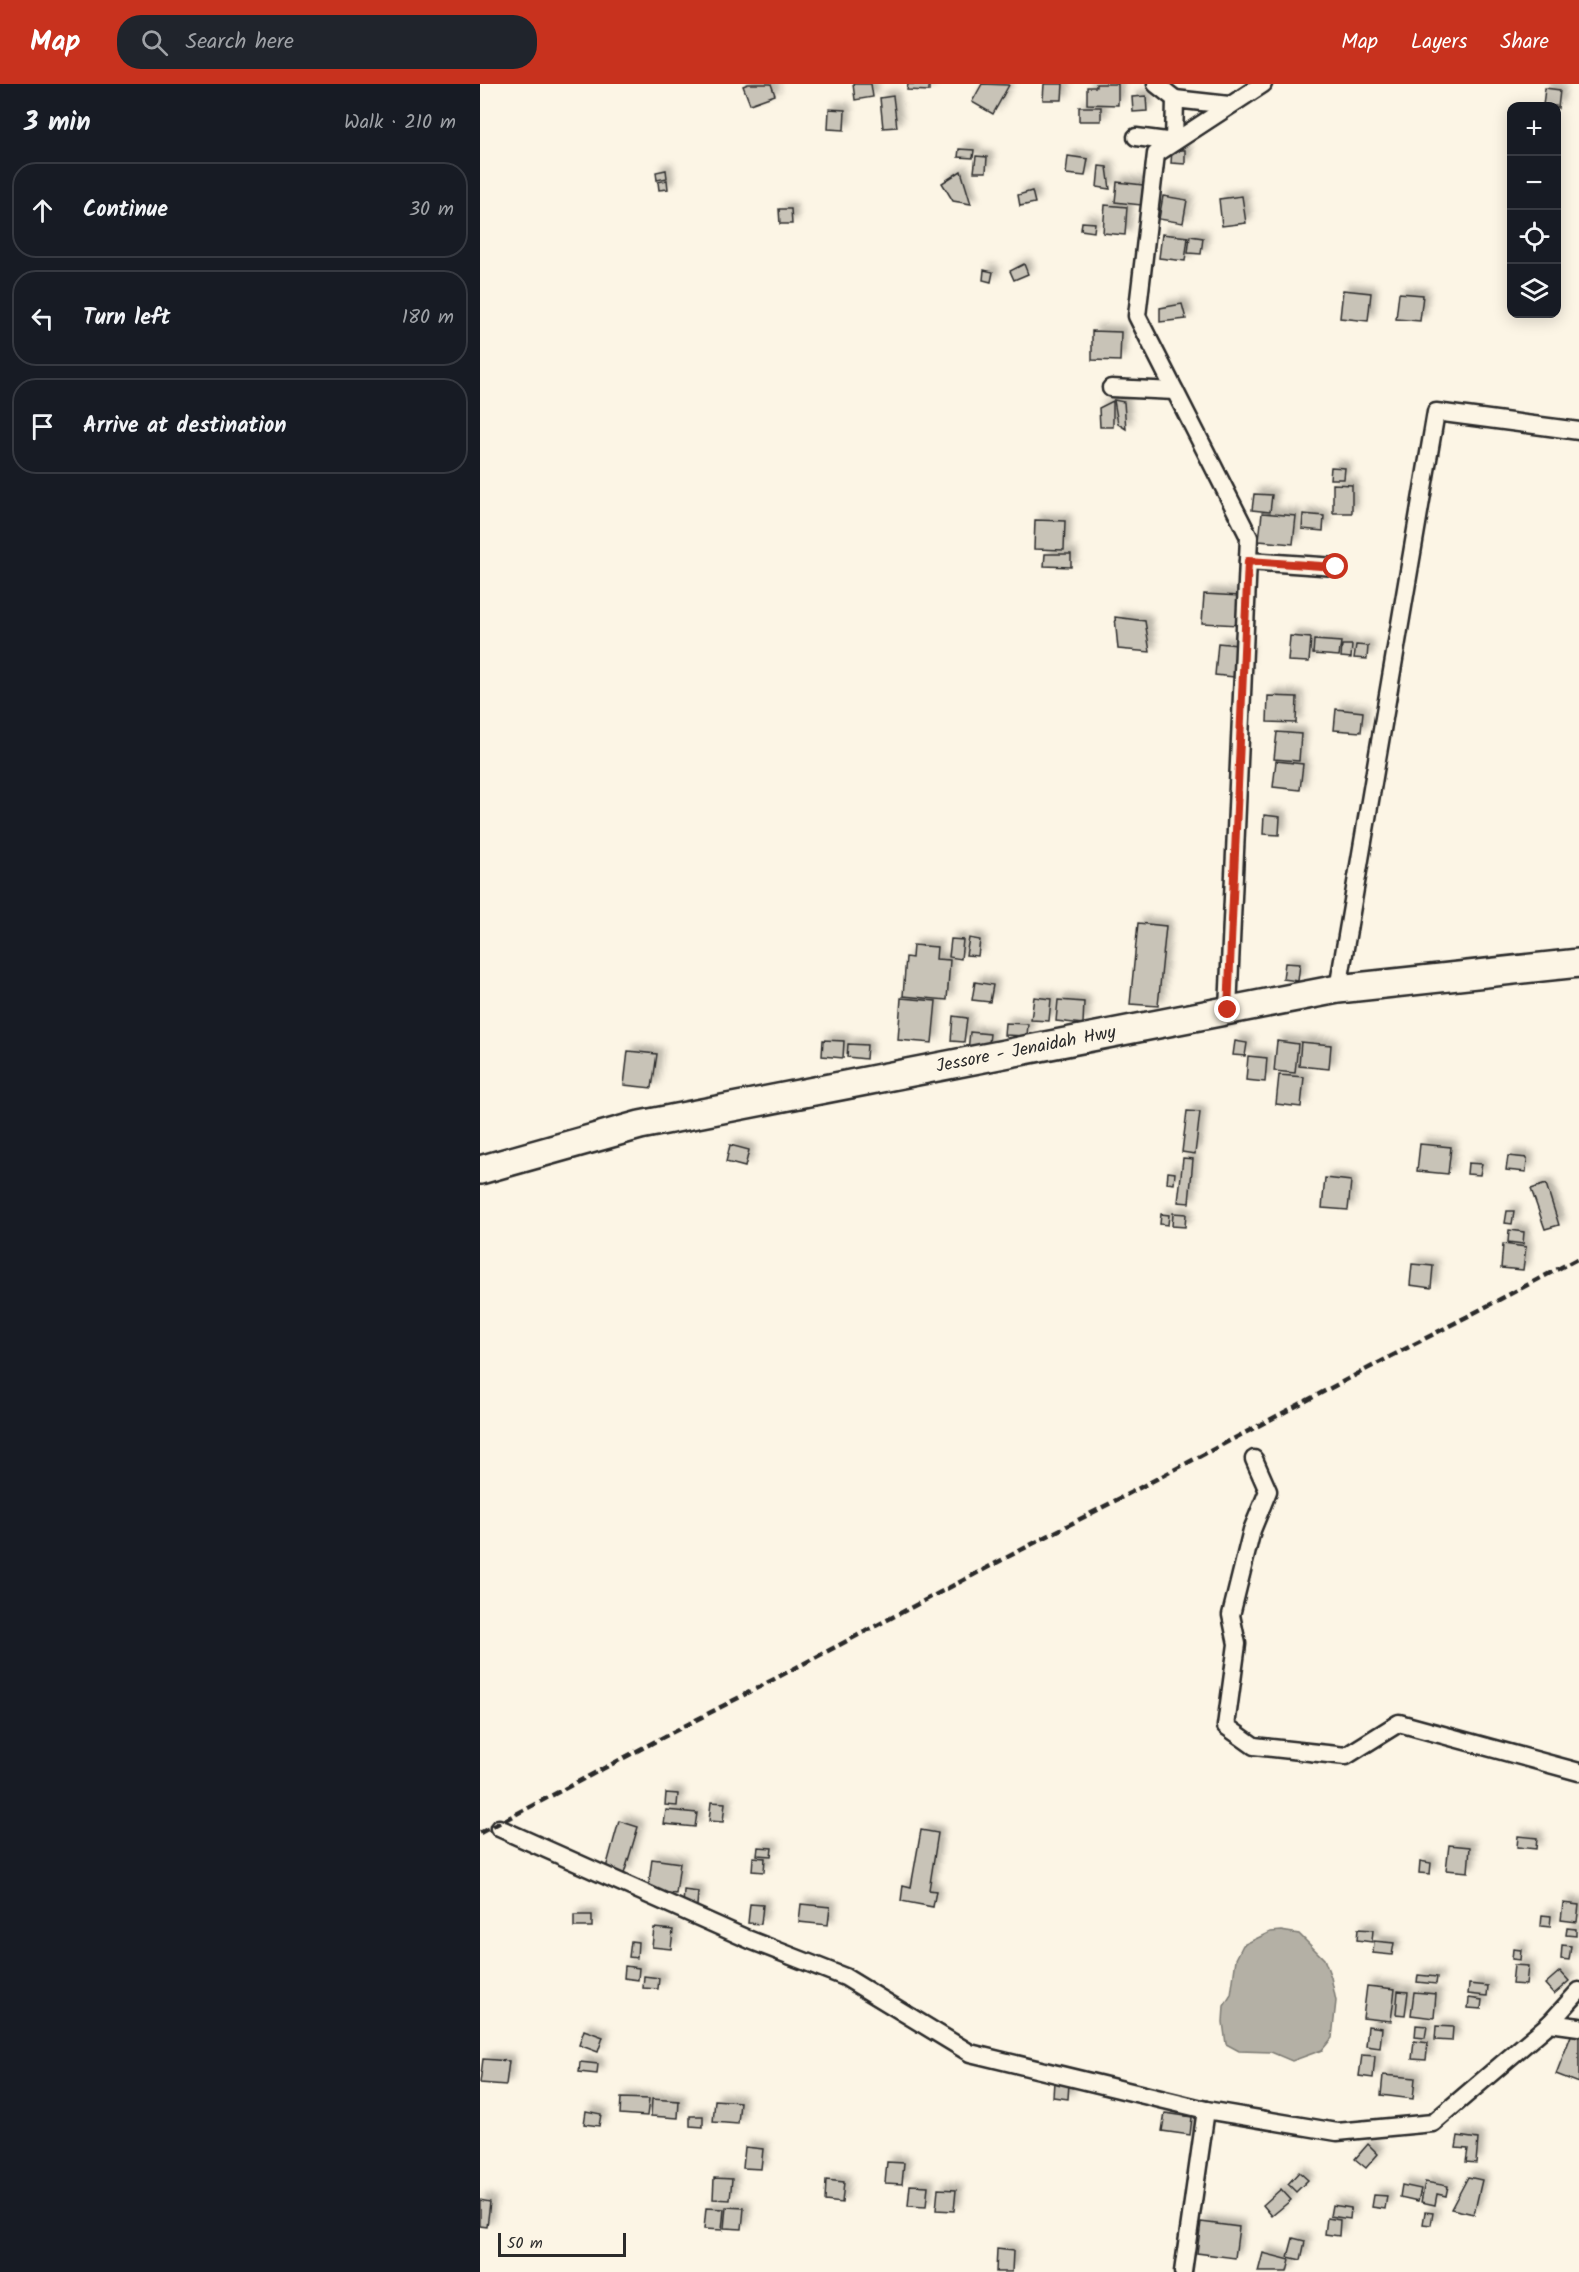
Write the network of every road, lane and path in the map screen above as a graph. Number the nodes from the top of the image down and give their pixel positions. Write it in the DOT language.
graph roads {
  1 [pos="1156,84"];
  2 [pos="1263,84"];
  3 [pos="1175,99"];
  4 [pos="1229,105"];
  5 [pos="1136,137"];
  6 [pos="1174,142"];
  7 [pos="1111,388"];
  8 [pos="1175,391"];
  9 [pos="1579,430"];
  10 [pos="1248,561"];
  11 [pos="1336,567"];
  12 [pos="1579,963"];
  13 [pos="1338,989"];
  14 [pos="1228,1010"];
  15 [pos="480,1170"];
  16 [pos="1254,1459"];
  17 [pos="1579,1772"];
  18 [pos="499,1828"];
  19 [pos="1579,1991"];
  20 [pos="1550,2023"];
  21 [pos="1579,2027"];
  22 [pos="1206,2110"];
  23 [pos="1183,2272"];
  1 -- 3 [label="street"];
  2 -- 4 [label="street"];
  3 -- 4 [label="street"];
  3 -- 6 [label="street"];
  4 -- 6 [label="street"];
  5 -- 6 [label="street"];
  6 -- 8 [label="street"];
  7 -- 8 [label="street"];
  8 -- 10 [label="street"];
  9 -- 13 [label="street"];
  10 -- 11 [label="street"];
  10 -- 14 [label="street"];
  12 -- 13 [label="highway, Jessore - Jenaidah Hwy"];
  13 -- 14 [label="highway, Jessore - Jenaidah Hwy"];
  14 -- 15 [label="highway, Jessore - Jenaidah Hwy"];
  16 -- 17 [label="street"];
  18 -- 22 [label="street"];
  19 -- 20 [label="street"];
  20 -- 21 [label="street"];
  20 -- 22 [label="street"];
  22 -- 23 [label="street"];
}
